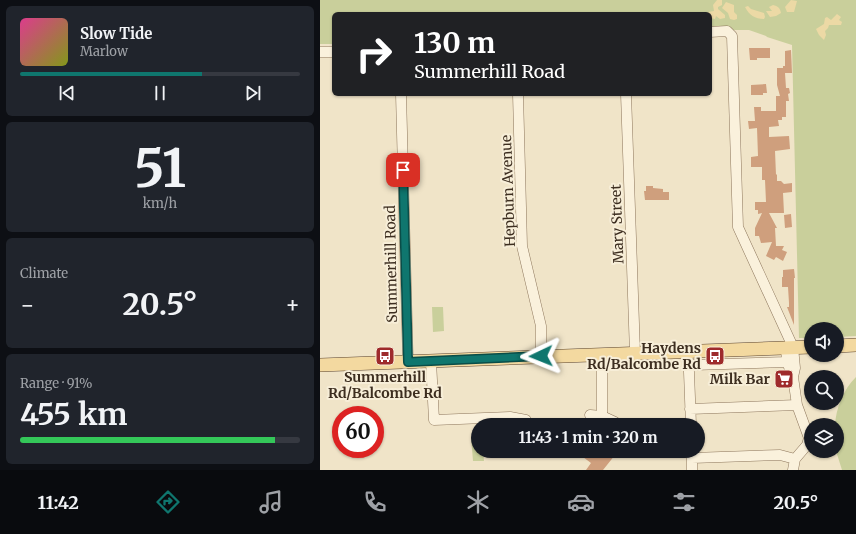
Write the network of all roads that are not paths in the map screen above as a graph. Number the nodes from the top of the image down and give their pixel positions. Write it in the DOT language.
graph roads {
  1 [pos="712,32"];
  2 [pos="320,52"];
  3 [pos="332,52"];
  4 [pos="401,96"];
  5 [pos="518,96"];
  6 [pos="626,96"];
  7 [pos="844,346"];
  8 [pos="856,346"];
  9 [pos="804,347"];
  10 [pos="789,348"];
  11 [pos="690,351"];
  12 [pos="635,353"];
  13 [pos="602,354"];
  14 [pos="541,356"];
  15 [pos="431,361"];
  16 [pos="408,362"];
  17 [pos="787,362"];
  18 [pos="320,366"];
  19 [pos="691,368"];
  20 [pos="793,377"];
  21 [pos="797,405"];
  22 [pos="690,409"];
  23 [pos="590,415"];
  24 [pos="602,416"];
  25 [pos="485,418"];
  26 [pos="515,418"];
  27 [pos="606,418"];
  28 [pos="691,418"];
  29 [pos="471,419"];
  30 [pos="705,455"];
  31 [pos="692,458"];
  32 [pos="795,459"];
  33 [pos="692,470"];
  34 [pos="793,470"];
  1 -- 10 [label="street"];
  2 -- 3 [label="street"];
  4 -- 16 [label="street, Summerhill Road"];
  5 -- 14 [label="street, Hepburn Avenue"];
  6 -- 12 [label="street, Mary Street"];
  7 -- 8 [label="main road"];
  9 -- 10 [label="main road"];
  10 -- 11 [label="main road"];
  10 -- 17 [label="street"];
  10 -- 20 [label="street"];
  11 -- 12 [label="main road"];
  11 -- 19 [label="street"];
  12 -- 13 [label="main road"];
  13 -- 14 [label="main road"];
  13 -- 24 [label="street"];
  14 -- 15 [label="main road"];
  15 -- 16 [label="main road"];
  15 -- 29 [label="street"];
  16 -- 18 [label="main road"];
  17 -- 19 [label="street"];
  17 -- 20 [label="street"];
  19 -- 22 [label="street"];
  20 -- 21 [label="street"];
  21 -- 22 [label="street"];
  21 -- 32 [label="street"];
  22 -- 28 [label="street"];
  23 -- 24 [label="street"];
  24 -- 27 [label="street"];
  25 -- 26 [label="street"];
  30 -- 32 [label="street"];
  31 -- 33 [label="street"];
  32 -- 34 [label="street"];
}
